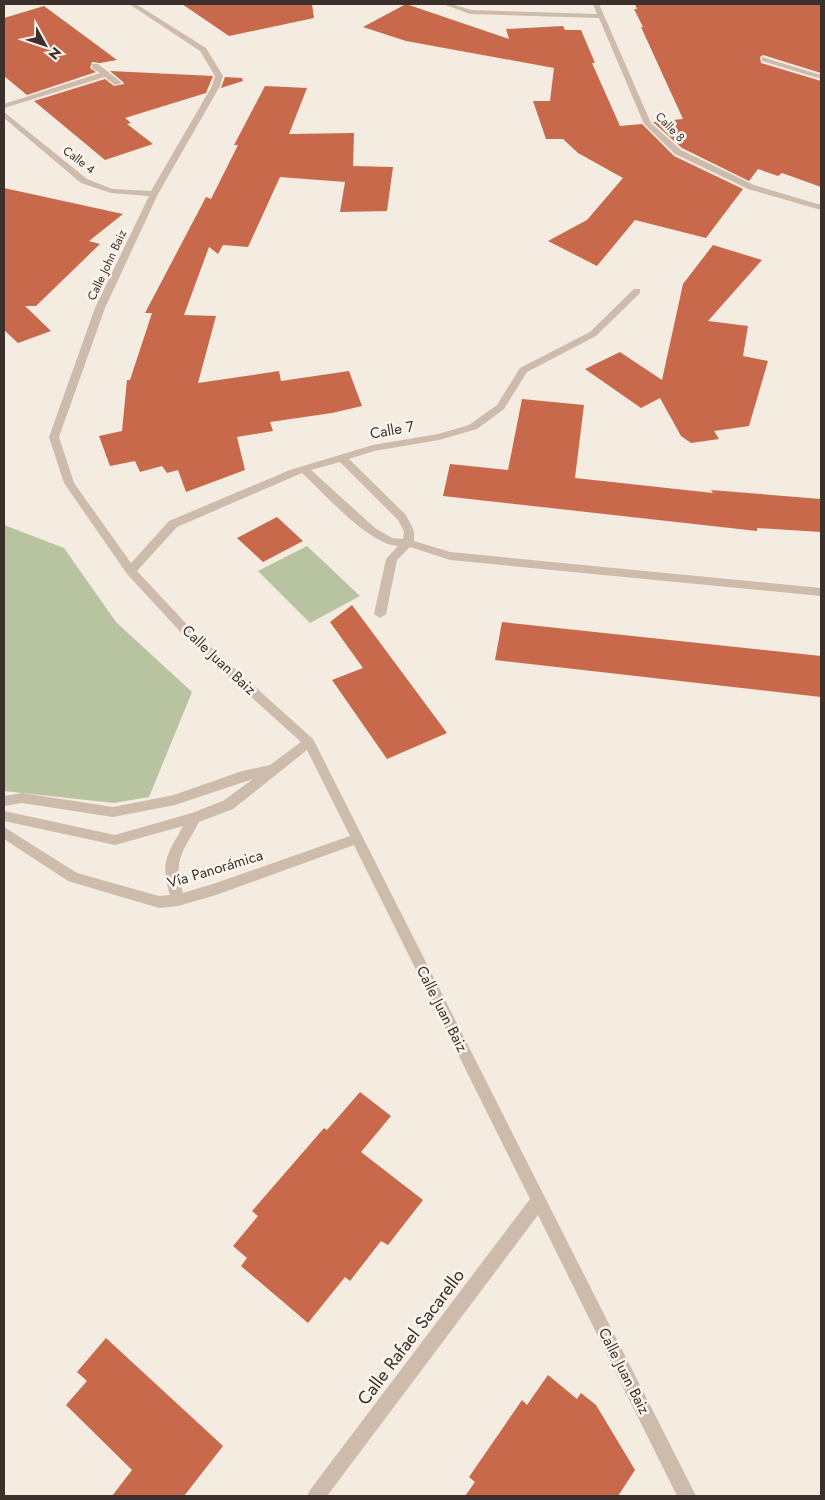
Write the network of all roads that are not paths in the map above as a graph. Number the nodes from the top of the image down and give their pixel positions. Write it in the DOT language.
graph roads {
  1 [pos="132,4"];
  2 [pos="446,4"];
  3 [pos="596,4"];
  4 [pos="601,16"];
  5 [pos="765,59"];
  6 [pos="95,66"];
  7 [pos="106,74"];
  8 [pos="821,77"];
  9 [pos="118,84"];
  10 [pos="4,106"];
  11 [pos="4,114"];
  12 [pos="154,194"];
  13 [pos="821,208"];
  14 [pos="637,291"];
  15 [pos="341,457"];
  16 [pos="304,469"];
  17 [pos="408,543"];
  18 [pos="131,571"];
  19 [pos="821,592"];
  20 [pos="380,614"];
  21 [pos="309,742"];
  22 [pos="274,770"];
  23 [pos="4,801"];
  24 [pos="4,816"];
  25 [pos="194,818"];
  26 [pos="4,832"];
  27 [pos="357,839"];
  28 [pos="178,900"];
  29 [pos="538,1202"];
  30 [pos="316,1496"];
  31 [pos="687,1496"];
  1 -- 12 [label="street, Calle John Baiz"];
  2 -- 4 [label="street"];
  3 -- 4 [label="street, Calle 8"];
  4 -- 13 [label="street, Calle 8"];
  5 -- 8 [label="street"];
  6 -- 7 [label="street"];
  7 -- 9 [label="street"];
  7 -- 10 [label="street"];
  11 -- 12 [label="street, Calle 4"];
  12 -- 18 [label="street, Calle John Baiz"];
  14 -- 15 [label="street, Calle 7"];
  15 -- 16 [label="street, Calle 7"];
  15 -- 17 [label="street"];
  16 -- 17 [label="street"];
  16 -- 18 [label="street, Calle 7"];
  17 -- 19 [label="street"];
  17 -- 20 [label="street"];
  18 -- 21 [label="street, Calle Juan Baiz"];
  21 -- 22 [label="street"];
  21 -- 27 [label="street, Calle Juan Baiz"];
  22 -- 23 [label="street"];
  22 -- 25 [label="street"];
  24 -- 25 [label="street"];
  25 -- 28 [label="street"];
  26 -- 28 [label="street, Vía Panorámica"];
  27 -- 28 [label="street, Vía Panorámica"];
  27 -- 29 [label="street, Calle Juan Baiz"];
  29 -- 30 [label="street, Calle Rafael Sacarello"];
  29 -- 31 [label="street, Calle Juan Baiz"];
}
